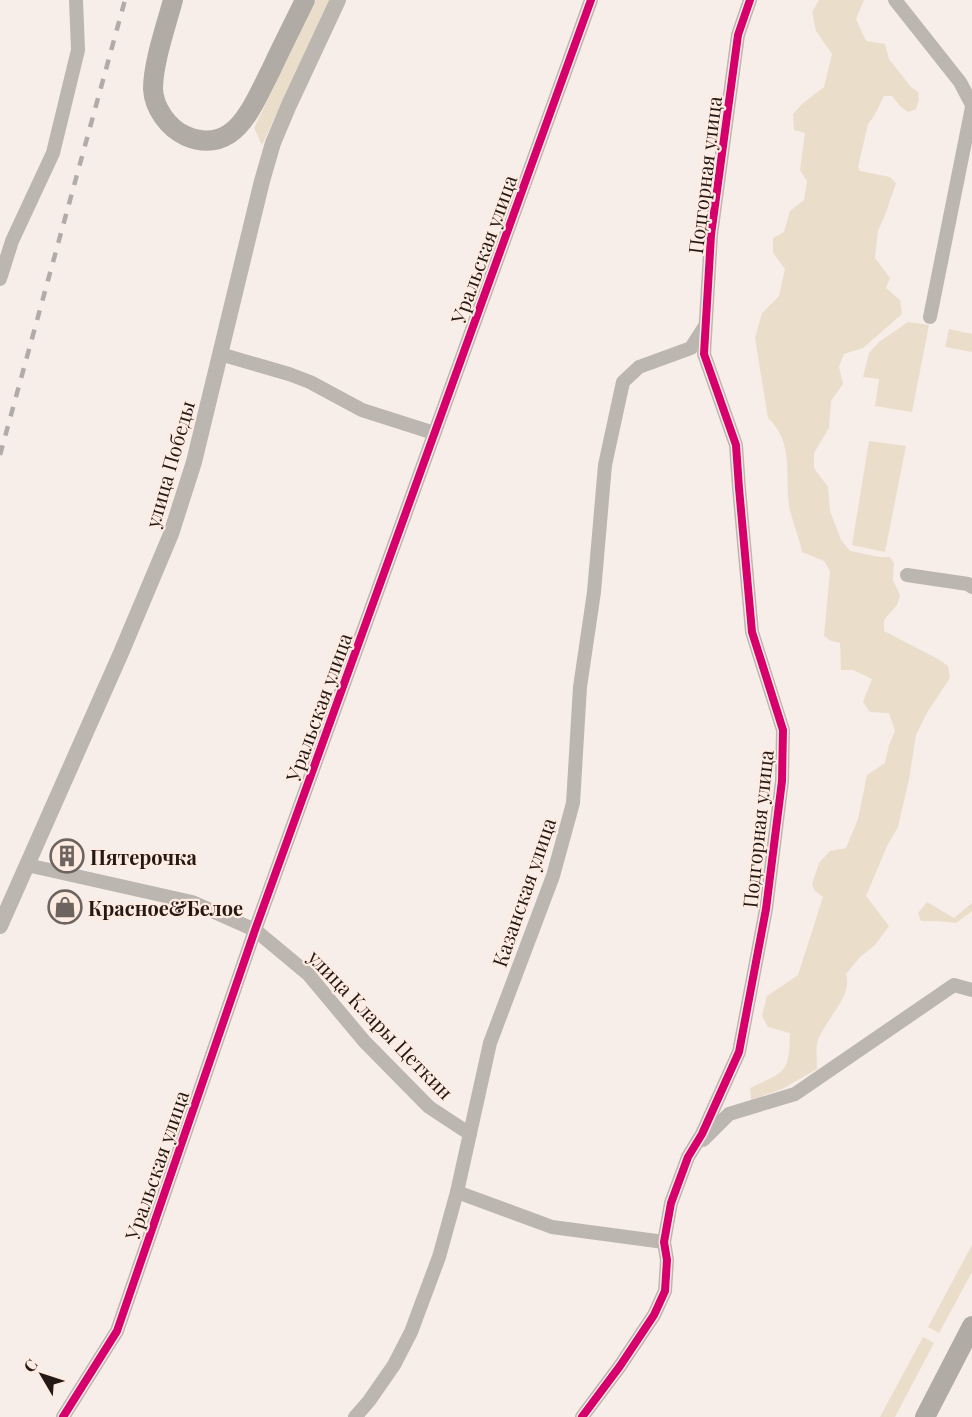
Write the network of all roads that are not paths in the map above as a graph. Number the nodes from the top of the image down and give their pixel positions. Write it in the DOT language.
graph roads {
  1 [pos="76,0"];
  2 [pos="173,0"];
  3 [pos="305,0"];
  4 [pos="338,0"];
  5 [pos="591,0"];
  6 [pos="750,0"];
  7 [pos="896,0"];
  8 [pos="972,106"];
  9 [pos="0,279"];
  10 [pos="930,317"];
  11 [pos="705,326"];
  12 [pos="220,354"];
  13 [pos="434,433"];
  14 [pos="907,575"];
  15 [pos="972,587"];
  16 [pos="27,865"];
  17 [pos="0,926"];
  18 [pos="255,930"];
  19 [pos="972,990"];
  20 [pos="470,1134"];
  21 [pos="688,1157"];
  22 [pos="457,1192"];
  23 [pos="664,1242"];
  24 [pos="972,1326"];
  25 [pos="63,1417"];
  26 [pos="355,1417"];
  27 [pos="582,1417"];
  28 [pos="925,1417"];
  1 -- 9 [label="street"];
  2 -- 3 [label="main road"];
  4 -- 12 [label="street, улица Победы"];
  5 -- 13 [label="street, Уральская улица"];
  6 -- 11 [label="street, Подгорная улица"];
  7 -- 8 [label="street"];
  8 -- 10 [label="street"];
  11 -- 20 [label="street, Казанская улица"];
  11 -- 21 [label="street, Подгорная улица"];
  12 -- 13 [label="street"];
  12 -- 16 [label="street, улица Победы"];
  13 -- 18 [label="street, Уральская улица"];
  14 -- 15 [label="street"];
  16 -- 17 [label="street, улица Победы"];
  16 -- 18 [label="street, улица Клары Цеткин"];
  18 -- 20 [label="street, улица Клары Цеткин"];
  18 -- 25 [label="street, Уральская улица"];
  19 -- 21 [label="street"];
  20 -- 22 [label="street, Казанская улица"];
  21 -- 23 [label="street, Подгорная улица"];
  22 -- 23 [label="street"];
  22 -- 26 [label="street, Казанская улица"];
  23 -- 27 [label="street, Подгорная улица"];
  24 -- 28 [label="main road"];
}
